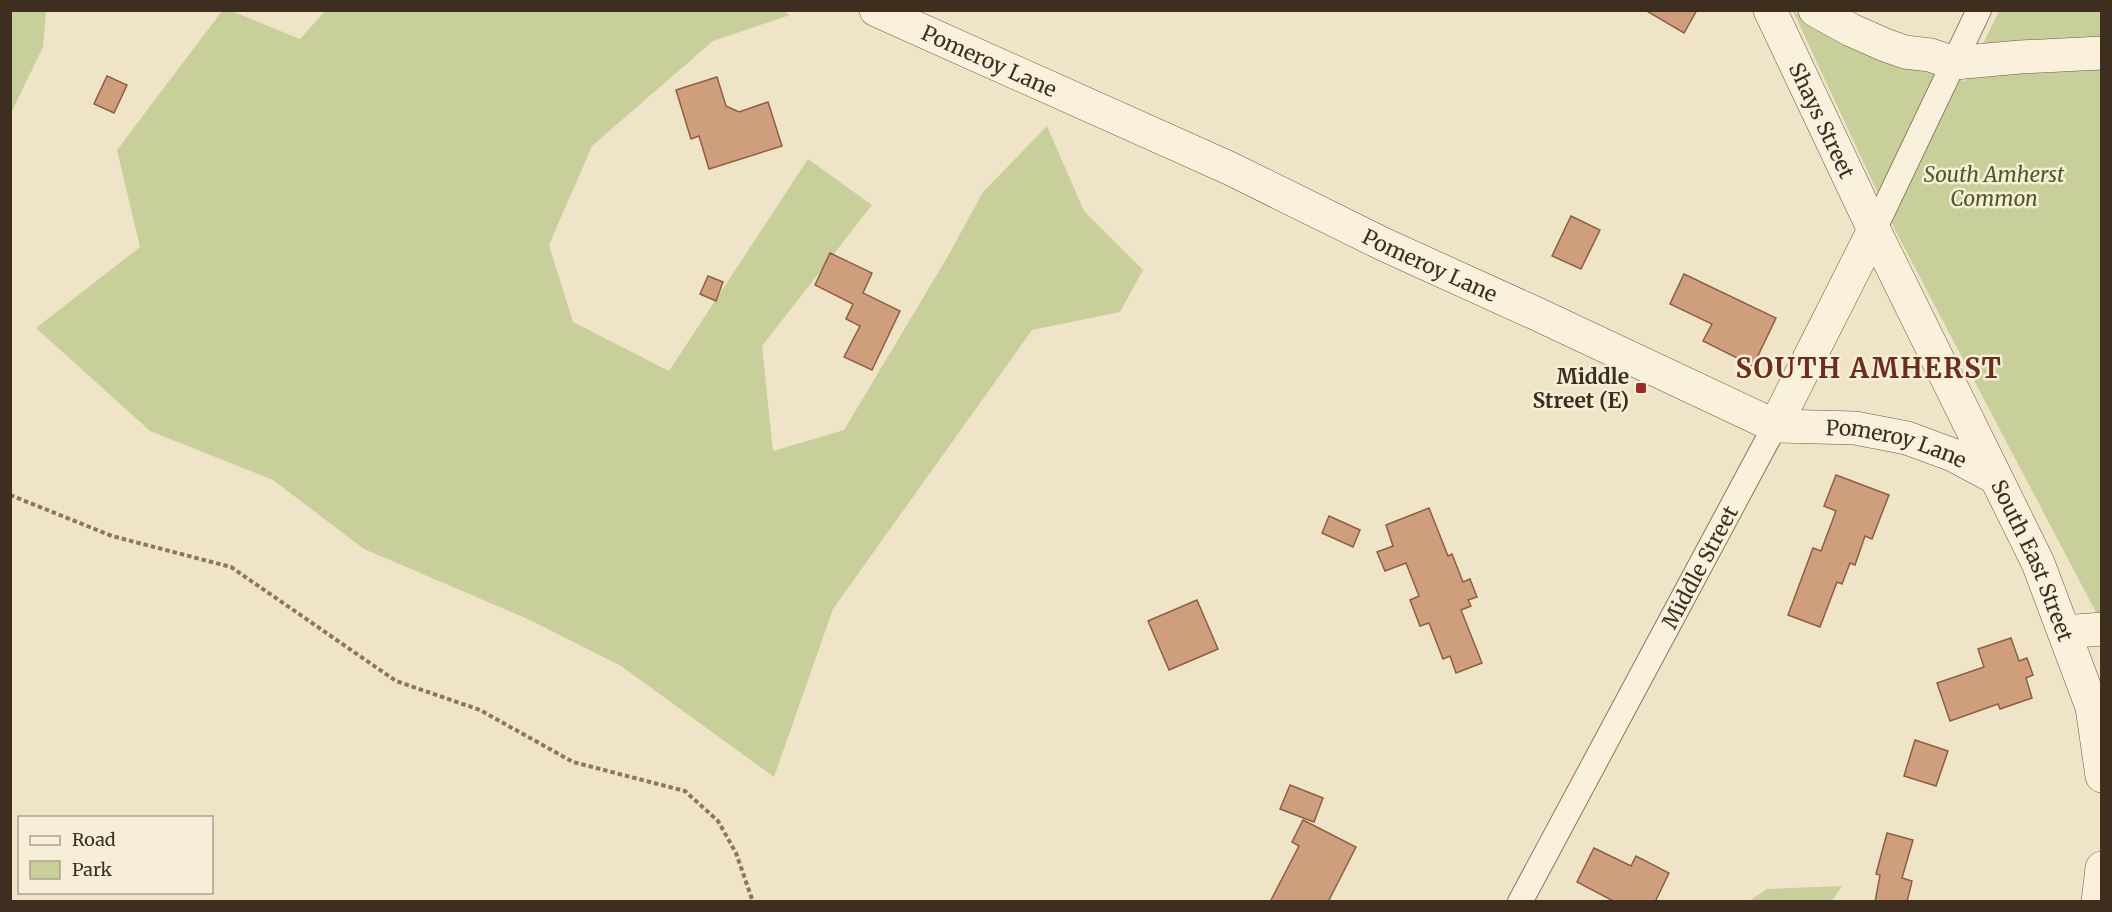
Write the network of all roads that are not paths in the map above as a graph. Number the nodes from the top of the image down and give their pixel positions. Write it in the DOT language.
graph roads {
  1 [pos="876,10"];
  2 [pos="1770,10"];
  3 [pos="1815,10"];
  4 [pos="1979,10"];
  5 [pos="2102,53"];
  6 [pos="1954,63"];
  7 [pos="1874,230"];
  8 [pos="1775,426"];
  9 [pos="1996,478"];
  10 [pos="2102,629"];
  11 [pos="2064,632"];
  12 [pos="2102,776"];
  13 [pos="2102,868"];
  14 [pos="1520,902"];
  15 [pos="2098,902"];
  1 -- 8 [label="main road, Pomeroy Lane"];
  2 -- 7 [label="main road, Shays Street"];
  3 -- 6 [label="main road"];
  4 -- 6 [label="street"];
  5 -- 6 [label="main road"];
  6 -- 7 [label="street"];
  7 -- 8 [label="main road, Middle Street"];
  7 -- 9 [label="main road, South East Street"];
  8 -- 9 [label="main road, Pomeroy Lane"];
  8 -- 14 [label="street, Middle Street"];
  9 -- 11 [label="main road, South East Street"];
  10 -- 11 [label="main road"];
  11 -- 12 [label="main road, South East Street"];
  13 -- 15 [label="main road"];
}
